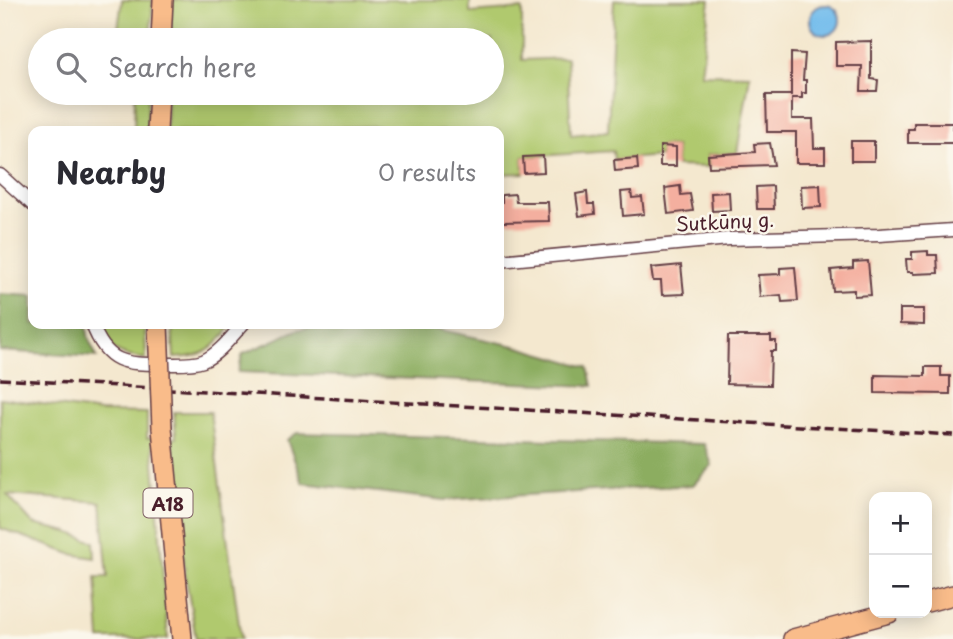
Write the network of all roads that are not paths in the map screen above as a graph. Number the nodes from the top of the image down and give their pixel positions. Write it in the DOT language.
graph roads {
  1 [pos="163,0"];
  2 [pos="162,28"];
  3 [pos="158,105"];
  4 [pos="157,126"];
  5 [pos="0,174"];
  6 [pos="28,200"];
  7 [pos="953,230"];
  8 [pos="504,261"];
  9 [pos="94,329"];
  10 [pos="158,329"];
  11 [pos="238,329"];
  12 [pos="953,595"];
  13 [pos="932,601"];
  14 [pos="871,618"];
  15 [pos="182,639"];
  16 [pos="793,639"];
  1 -- 2 [label="main road"];
  3 -- 4 [label="main road"];
  5 -- 6 [label="street"];
  7 -- 8 [label="street, Sutkūnų g."];
  9 -- 11 [label="street"];
  10 -- 15 [label="main road, A18, bridge"];
  12 -- 13 [label="main road"];
  14 -- 16 [label="main road"];
}
